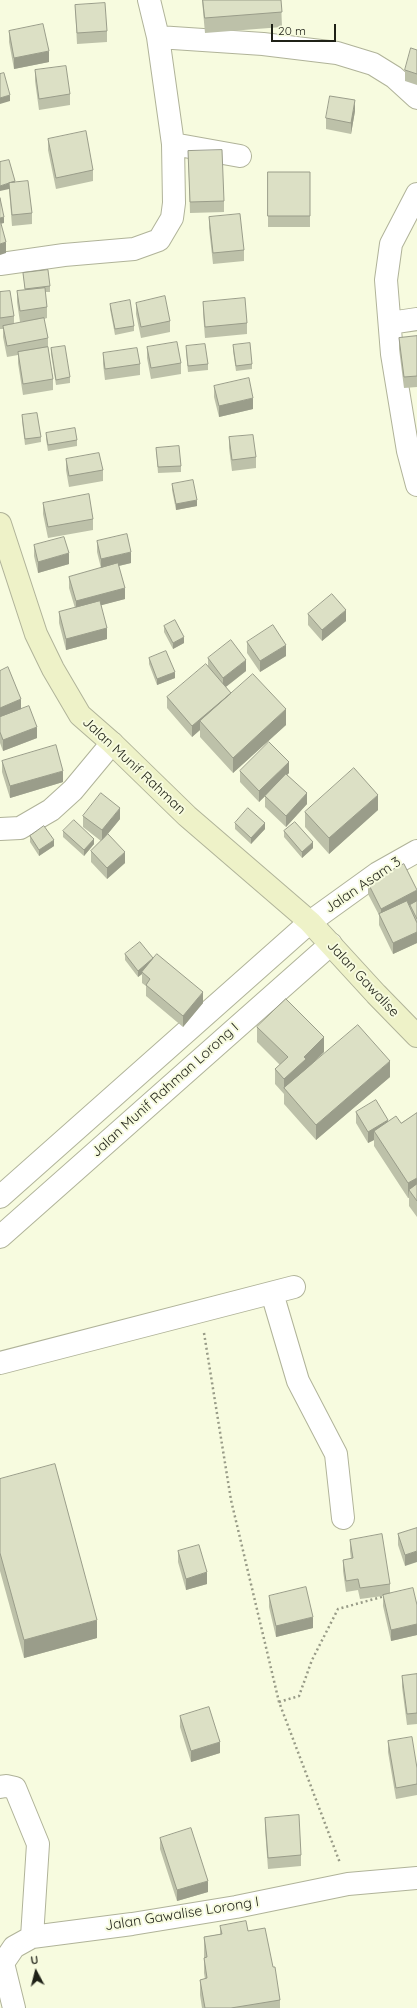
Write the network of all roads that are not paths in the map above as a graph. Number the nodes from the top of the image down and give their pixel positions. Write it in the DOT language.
graph roads {
  1 [pos="148,0"];
  2 [pos="158,37"];
  3 [pos="417,98"];
  4 [pos="173,144"];
  5 [pos="240,156"];
  6 [pos="417,194"];
  7 [pos="0,264"];
  8 [pos="417,319"];
  9 [pos="390,323"];
  10 [pos="417,485"];
  11 [pos="0,524"];
  12 [pos="112,743"];
  13 [pos="0,829"];
  14 [pos="417,851"];
  15 [pos="310,922"];
  16 [pos="331,944"];
  17 [pos="417,1036"];
  18 [pos="0,1196"];
  19 [pos="0,1237"];
  20 [pos="294,1287"];
  21 [pos="272,1293"];
  22 [pos="2,1356"];
  23 [pos="343,1518"];
  24 [pos="0,1787"];
  25 [pos="417,1878"];
  26 [pos="32,1937"];
  27 [pos="14,2008"];
  1 -- 2 [label="street"];
  2 -- 3 [label="street"];
  2 -- 4 [label="street"];
  4 -- 5 [label="street"];
  4 -- 7 [label="street"];
  6 -- 9 [label="street"];
  8 -- 9 [label="street"];
  9 -- 10 [label="street"];
  11 -- 12 [label="street, Jalan Munif Rahman"];
  12 -- 13 [label="street"];
  12 -- 15 [label="street, Jalan Munif Rahman"];
  14 -- 15 [label="street, Jalan Asam 3"];
  15 -- 16 [label="street, Jalan Gawalise"];
  15 -- 18 [label="street, Jalan Asam 3"];
  16 -- 17 [label="street, Jalan Gawalise"];
  16 -- 19 [label="street, Jalan Munif Rahman Lorong I"];
  20 -- 21 [label="street"];
  21 -- 22 [label="street"];
  21 -- 23 [label="street"];
  24 -- 26 [label="street"];
  25 -- 26 [label="street, Jalan Gawalise Lorong I"];
  26 -- 27 [label="street, Jalan Gawalise Lorong I"];
}
